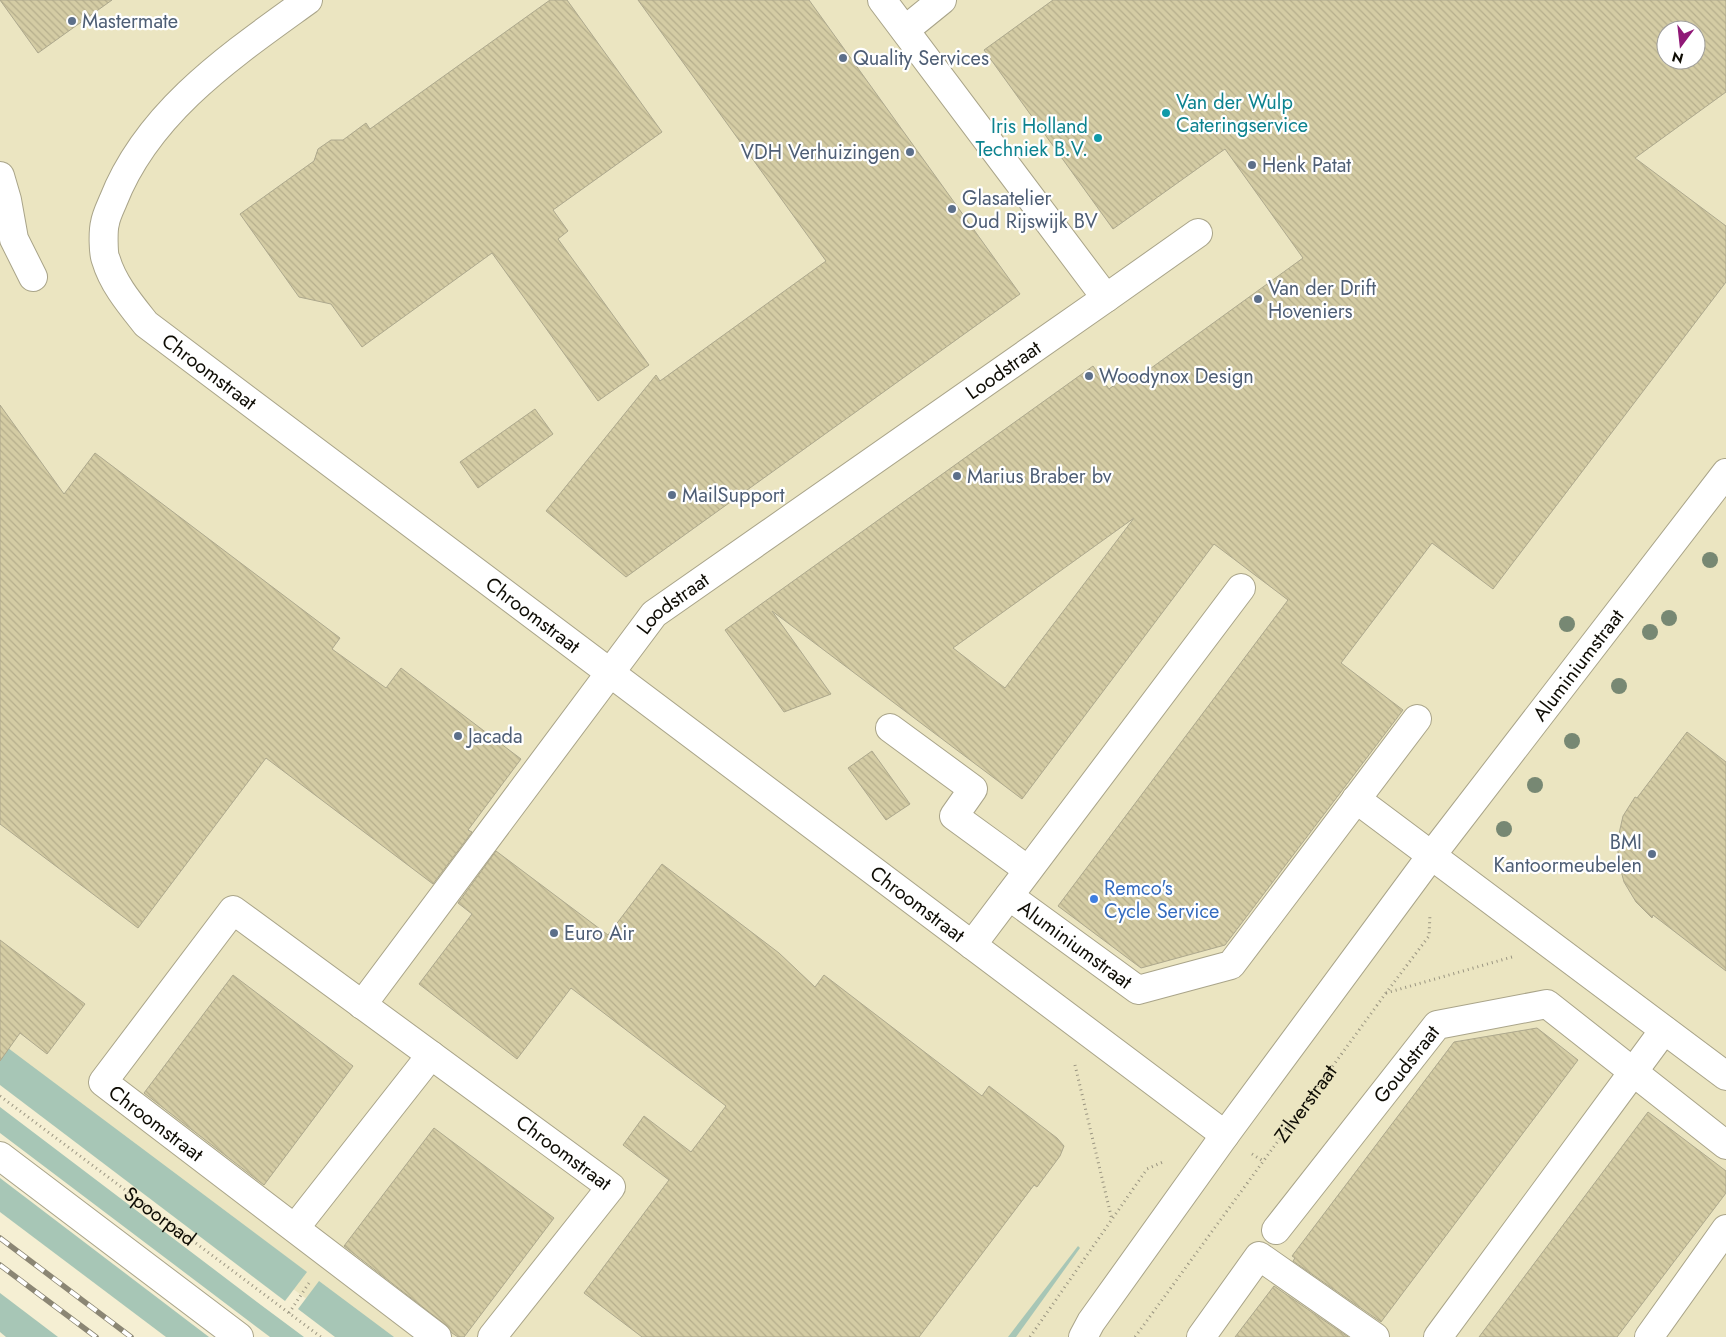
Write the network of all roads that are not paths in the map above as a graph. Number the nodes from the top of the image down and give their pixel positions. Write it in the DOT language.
graph roads {
  1 [pos="308,0"];
  2 [pos="882,0"];
  3 [pos="942,0"];
  4 [pos="905,30"];
  5 [pos="0,176"];
  6 [pos="1198,233"];
  7 [pos="33,277"];
  8 [pos="1106,298"];
  9 [pos="1726,473"];
  10 [pos="1241,588"];
  11 [pos="609,672"];
  12 [pos="1417,719"];
  13 [pos="890,728"];
  14 [pos="1356,799"];
  15 [pos="1431,856"];
  16 [pos="1028,870"];
  17 [pos="1009,896"];
  18 [pos="972,945"];
  19 [pos="362,1005"];
  20 [pos="1664,1030"];
  21 [pos="431,1055"];
  22 [pos="1633,1072"];
  23 [pos="1726,1076"];
  24 [pos="1225,1135"];
  25 [pos="1726,1145"];
  26 [pos="0,1156"];
  27 [pos="294,1228"];
  28 [pos="1726,1229"];
  29 [pos="1276,1230"];
  30 [pos="239,1337"];
  31 [pos="437,1337"];
  32 [pos="492,1337"];
  33 [pos="1083,1337"];
  34 [pos="1201,1337"];
  35 [pos="1375,1337"];
  36 [pos="1438,1337"];
  37 [pos="1649,1337"];
  1 -- 11 [label="street, Chroomstraat"];
  2 -- 4 [label="street"];
  3 -- 4 [label="street"];
  4 -- 8 [label="street"];
  5 -- 7 [label="street"];
  6 -- 8 [label="street, Loodstraat"];
  8 -- 11 [label="street, Loodstraat"];
  9 -- 15 [label="street, Aluminiumstraat"];
  10 -- 16 [label="street, Aluminiumstraat"];
  11 -- 18 [label="street, Chroomstraat"];
  11 -- 19 [label="street"];
  12 -- 14 [label="street, Aluminiumstraat"];
  13 -- 16 [label="street, Aluminiumstraat"];
  14 -- 15 [label="street"];
  14 -- 17 [label="street, Aluminiumstraat"];
  15 -- 20 [label="street"];
  15 -- 24 [label="street, Aluminiumstraat"];
  16 -- 17 [label="street, Aluminiumstraat"];
  17 -- 18 [label="street, Aluminiumstraat"];
  18 -- 24 [label="street, Chroomstraat"];
  19 -- 21 [label="street, Chroomstraat"];
  19 -- 27 [label="street, Chroomstraat"];
  20 -- 22 [label="street"];
  20 -- 23 [label="street"];
  21 -- 27 [label="street"];
  21 -- 32 [label="street, Chroomstraat"];
  22 -- 25 [label="street, Goudstraat"];
  22 -- 29 [label="street, Goudstraat"];
  22 -- 36 [label="street"];
  24 -- 33 [label="street"];
  26 -- 30 [label="street"];
  27 -- 31 [label="street, Chroomstraat"];
  28 -- 37 [label="street"];
  34 -- 35 [label="street"];
}
